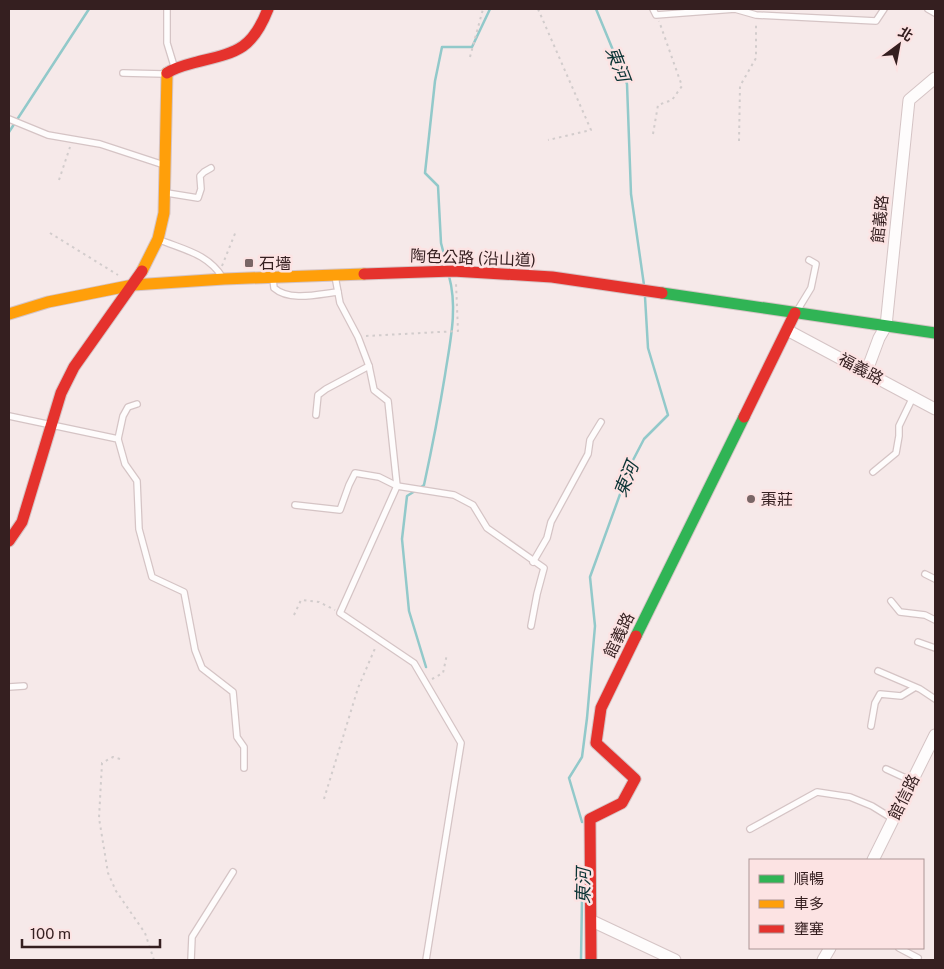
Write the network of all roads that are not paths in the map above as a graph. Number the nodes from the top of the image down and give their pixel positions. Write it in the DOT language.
graph roads {
  1 [pos="167,9"];
  2 [pos="268,9"];
  3 [pos="653,9"];
  4 [pos="787,9"];
  5 [pos="884,9"];
  6 [pos="928,9"];
  7 [pos="935,13"];
  8 [pos="787,16"];
  9 [pos="171,71"];
  10 [pos="124,73"];
  11 [pos="935,78"];
  12 [pos="10,119"];
  13 [pos="166,166"];
  14 [pos="211,168"];
  15 [pos="165,192"];
  16 [pos="158,239"];
  17 [pos="809,260"];
  18 [pos="335,274"];
  19 [pos="273,277"];
  20 [pos="224,279"];
  21 [pos="133,285"];
  22 [pos="338,292"];
  23 [pos="796,313"];
  24 [pos="9,314"];
  25 [pos="886,326"];
  26 [pos="787,330"];
  27 [pos="935,333"];
  28 [pos="369,366"];
  29 [pos="866,372"];
  30 [pos="913,397"];
  31 [pos="137,404"];
  32 [pos="935,408"];
  33 [pos="316,415"];
  34 [pos="9,416"];
  35 [pos="601,422"];
  36 [pos="52,424"];
  37 [pos="118,439"];
  38 [pos="873,472"];
  39 [pos="397,486"];
  40 [pos="295,505"];
  41 [pos="9,541"];
  42 [pos="533,562"];
  43 [pos="925,574"];
  44 [pos="935,579"];
  45 [pos="891,601"];
  46 [pos="935,620"];
  47 [pos="531,626"];
  48 [pos="918,642"];
  49 [pos="935,648"];
  50 [pos="878,671"];
  51 [pos="24,686"];
  52 [pos="9,687"];
  53 [pos="914,688"];
  54 [pos="935,698"];
  55 [pos="872,726"];
  56 [pos="935,735"];
  57 [pos="244,768"];
  58 [pos="886,769"];
  59 [pos="912,781"];
  60 [pos="893,819"];
  61 [pos="750,829"];
  62 [pos="873,859"];
  63 [pos="233,872"];
  64 [pos="592,921"];
  65 [pos="901,949"];
  66 [pos="918,958"];
  67 [pos="191,960"];
  68 [pos="426,960"];
  69 [pos="591,960"];
  70 [pos="675,960"];
  1 -- 9 [label="lane"];
  2 -- 9 [label="street"];
  3 -- 8 [label="lane"];
  4 -- 8 [label="lane"];
  5 -- 8 [label="lane"];
  6 -- 7 [label="lane"];
  9 -- 10 [label="lane"];
  9 -- 13 [label="street"];
  11 -- 25 [label="street, 館義路"];
  12 -- 13 [label="lane"];
  13 -- 15 [label="street"];
  14 -- 15 [label="lane"];
  15 -- 16 [label="street"];
  16 -- 20 [label="lane"];
  16 -- 21 [label="street"];
  17 -- 23 [label="lane"];
  18 -- 19 [label="street, 陶色公路 (沿山道)"];
  18 -- 22 [label="lane"];
  18 -- 23 [label="street, 陶色公路 (沿山道)"];
  19 -- 20 [label="street, 陶色公路 (沿山道)"];
  19 -- 22 [label="lane"];
  20 -- 21 [label="street, 陶色公路 (沿山道)"];
  21 -- 24 [label="street, 陶色公路 (沿山道)"];
  21 -- 36 [label="street"];
  22 -- 28 [label="lane"];
  23 -- 25 [label="street, 陶色公路 (沿山道)"];
  23 -- 26 [label="street, 館義路"];
  25 -- 27 [label="street, 陶色公路 (沿山道)"];
  25 -- 29 [label="street, 館義路"];
  26 -- 29 [label="street, 福義路"];
  26 -- 64 [label="street, 館義路"];
  28 -- 33 [label="lane"];
  28 -- 39 [label="lane"];
  29 -- 30 [label="street, 福義路"];
  30 -- 32 [label="street, 福義路"];
  30 -- 38 [label="lane"];
  31 -- 37 [label="lane"];
  34 -- 36 [label="lane"];
  35 -- 42 [label="lane"];
  36 -- 37 [label="lane"];
  36 -- 41 [label="street"];
  37 -- 57 [label="lane"];
  39 -- 40 [label="lane"];
  39 -- 42 [label="lane"];
  39 -- 68 [label="lane"];
  42 -- 47 [label="lane"];
  43 -- 44 [label="lane"];
  45 -- 46 [label="lane"];
  48 -- 49 [label="lane"];
  50 -- 53 [label="lane"];
  51 -- 52 [label="lane"];
  53 -- 54 [label="lane"];
  53 -- 55 [label="lane"];
  56 -- 59 [label="street, 館信路"];
  58 -- 59 [label="lane"];
  59 -- 60 [label="street, 館信路"];
  60 -- 61 [label="lane"];
  60 -- 62 [label="street, 館信路"];
  63 -- 67 [label="lane"];
  64 -- 69 [label="street, 館義路"];
  64 -- 70 [label="street"];
  65 -- 66 [label="lane"];
}
